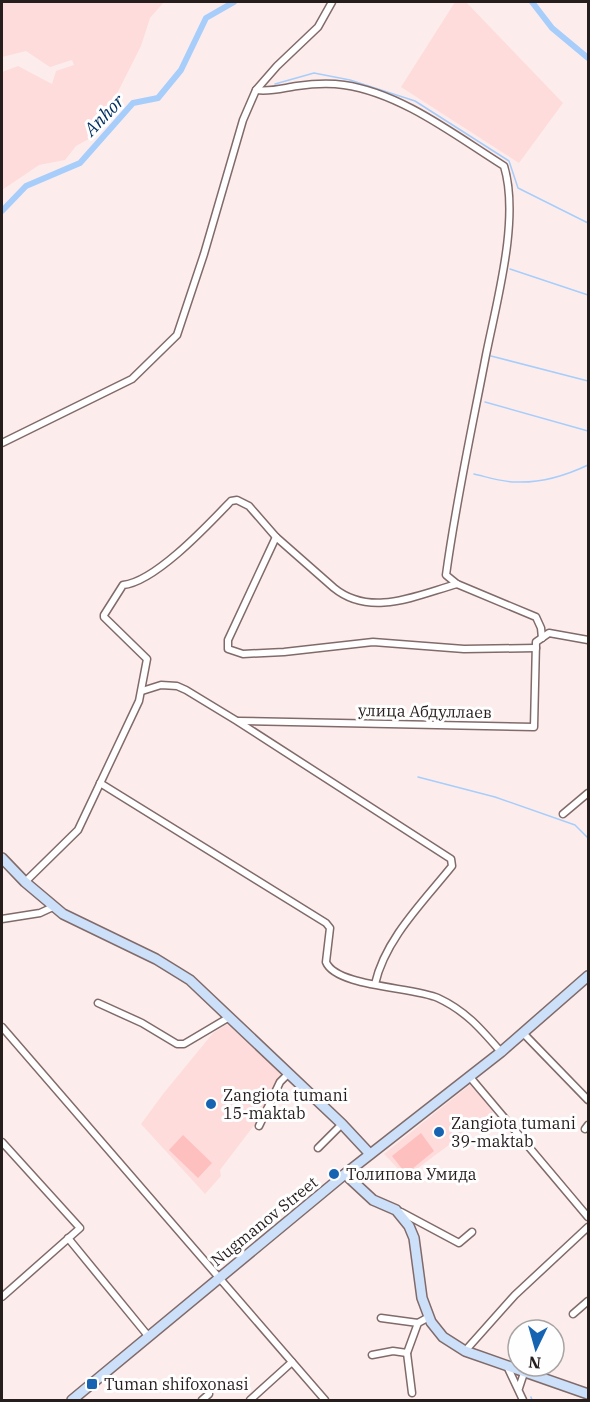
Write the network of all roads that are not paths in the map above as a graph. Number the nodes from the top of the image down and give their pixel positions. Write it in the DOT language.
graph roads {
  1 [pos="332,2"];
  2 [pos="256,90"];
  3 [pos="2,443"];
  4 [pos="276,537"];
  5 [pos="458,584"];
  6 [pos="542,638"];
  7 [pos="588,640"];
  8 [pos="536,648"];
  9 [pos="142,690"];
  10 [pos="237,721"];
  11 [pos="100,783"];
  12 [pos="588,793"];
  13 [pos="563,814"];
  14 [pos="2,858"];
  15 [pos="25,882"];
  16 [pos="53,907"];
  17 [pos="2,919"];
  18 [pos="588,976"];
  19 [pos="375,984"];
  20 [pos="98,1003"];
  21 [pos="228,1018"];
  22 [pos="2,1027"];
  23 [pos="523,1033"];
  24 [pos="501,1052"];
  25 [pos="288,1074"];
  26 [pos="469,1076"];
  27 [pos="588,1100"];
  28 [pos="342,1125"];
  29 [pos="260,1126"];
  30 [pos="2,1142"];
  31 [pos="318,1148"];
  32 [pos="370,1154"];
  33 [pos="345,1174"];
  34 [pos="396,1210"];
  35 [pos="588,1217"];
  36 [pos="588,1227"];
  37 [pos="472,1232"];
  38 [pos="68,1238"];
  39 [pos="219,1278"];
  40 [pos="2,1297"];
  41 [pos="588,1301"];
  42 [pos="573,1314"];
  43 [pos="429,1317"];
  44 [pos="381,1318"];
  45 [pos="418,1323"];
  46 [pos="149,1337"];
  47 [pos="465,1351"];
  48 [pos="407,1353"];
  49 [pos="372,1355"];
  50 [pos="292,1362"];
  51 [pos="506,1365"];
  52 [pos="513,1378"];
  53 [pos="522,1378"];
  54 [pos="539,1378"];
  55 [pos="519,1388"];
  56 [pos="412,1393"];
  57 [pos="588,1394"];
  58 [pos="209,1395"];
  59 [pos="74,1400"];
  60 [pos="202,1401"];
  61 [pos="250,1401"];
  62 [pos="325,1401"];
  63 [pos="524,1401"];
  1 -- 2 [label="street"];
  2 -- 3 [label="street"];
  2 -- 5 [label="street"];
  4 -- 5 [label="street"];
  4 -- 8 [label="street"];
  4 -- 9 [label="street"];
  5 -- 6 [label="street"];
  6 -- 7 [label="street"];
  6 -- 8 [label="street"];
  8 -- 10 [label="street, улица Абдуллаев"];
  9 -- 10 [label="street"];
  9 -- 11 [label="street"];
  10 -- 19 [label="street"];
  11 -- 15 [label="street"];
  11 -- 19 [label="street"];
  12 -- 13 [label="street"];
  14 -- 15 [label="street"];
  15 -- 16 [label="street"];
  16 -- 17 [label="street"];
  16 -- 21 [label="street"];
  18 -- 23 [label="street, Nugmanov Street"];
  19 -- 24 [label="street"];
  20 -- 21 [label="street"];
  21 -- 25 [label="street"];
  22 -- 39 [label="street"];
  23 -- 24 [label="street, Nugmanov Street"];
  23 -- 27 [label="street"];
  24 -- 26 [label="street, Nugmanov Street"];
  25 -- 28 [label="street"];
  25 -- 29 [label="street"];
  26 -- 32 [label="street, Nugmanov Street"];
  26 -- 35 [label="street"];
  28 -- 31 [label="street"];
  28 -- 32 [label="street"];
  30 -- 38 [label="street"];
  32 -- 33 [label="street, Nugmanov Street"];
  33 -- 34 [label="street"];
  33 -- 39 [label="street, Nugmanov Street"];
  34 -- 37 [label="street"];
  34 -- 43 [label="street"];
  36 -- 47 [label="street"];
  38 -- 40 [label="street"];
  38 -- 46 [label="street"];
  39 -- 46 [label="street, Nugmanov Street"];
  39 -- 50 [label="street"];
  41 -- 42 [label="street"];
  43 -- 45 [label="street"];
  43 -- 47 [label="street"];
  44 -- 45 [label="street"];
  45 -- 48 [label="street"];
  46 -- 59 [label="street, Nugmanov Street"];
  47 -- 51 [label="street"];
  48 -- 49 [label="street"];
  48 -- 56 [label="street"];
  50 -- 61 [label="street"];
  50 -- 62 [label="street"];
  52 -- 55 [label="street"];
  53 -- 55 [label="street"];
  54 -- 57 [label="street"];
  55 -- 63 [label="street"];
  58 -- 60 [label="street"];
}
